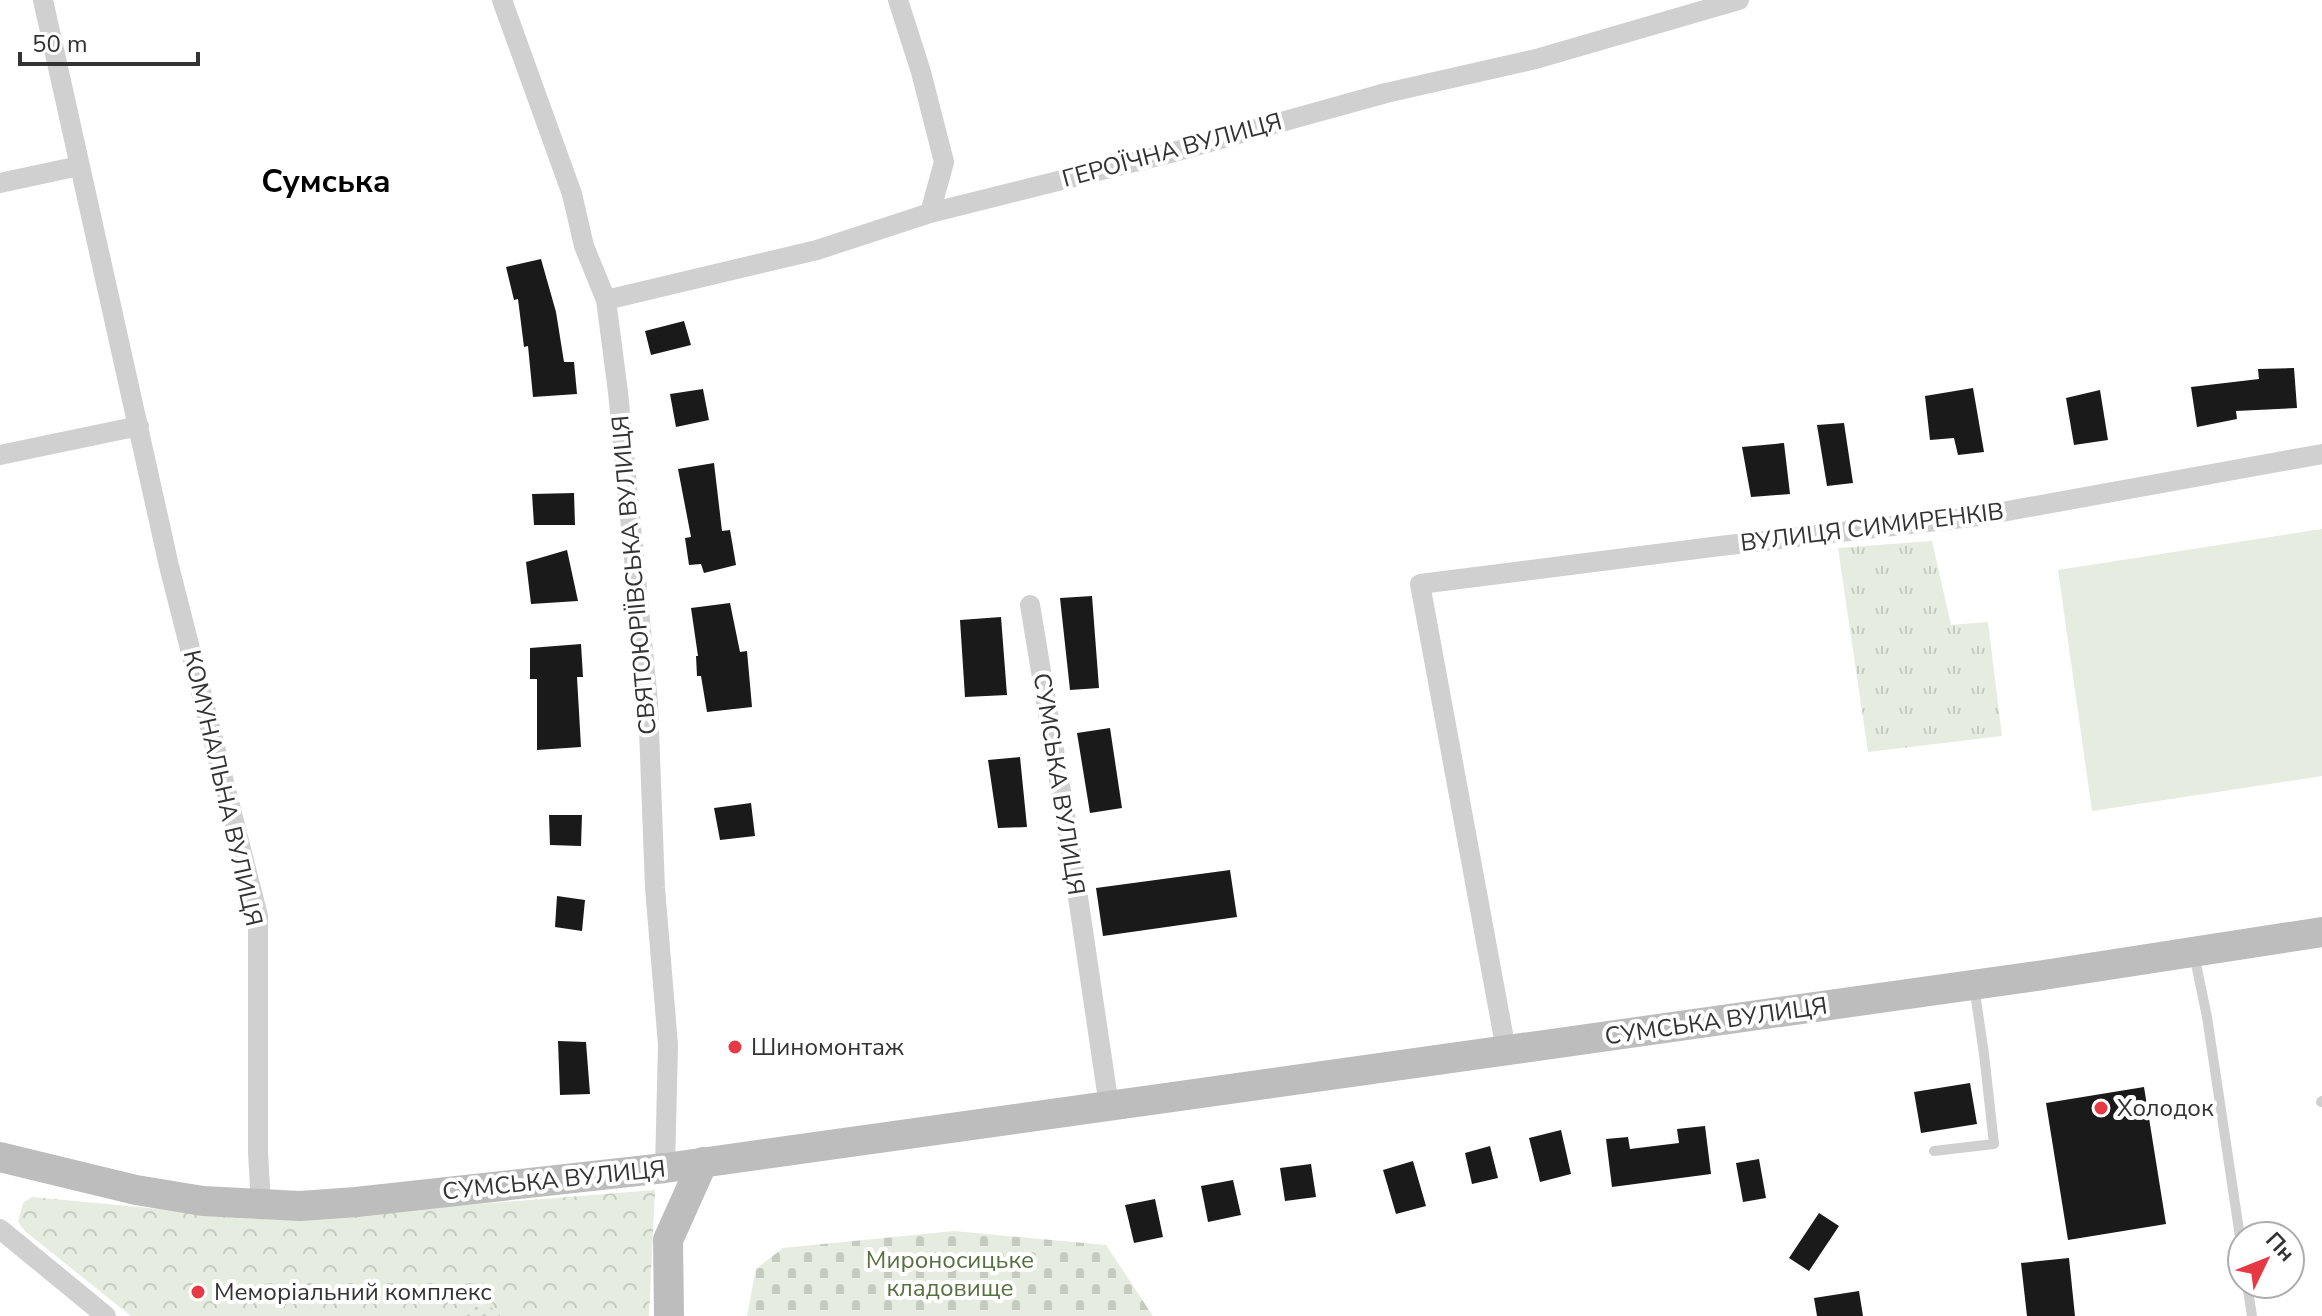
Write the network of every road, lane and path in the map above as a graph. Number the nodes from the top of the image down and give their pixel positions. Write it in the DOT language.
graph roads {
  1 [pos="43,0"];
  2 [pos="502,0"];
  3 [pos="898,0"];
  4 [pos="1739,0"];
  5 [pos="79,166"];
  6 [pos="0,183"];
  7 [pos="930,213"];
  8 [pos="606,300"];
  9 [pos="139,426"];
  10 [pos="2322,454"];
  11 [pos="0,455"];
  12 [pos="1030,605"];
  13 [pos="2322,932"];
  14 [pos="2193,952"];
  15 [pos="1973,985"];
  16 [pos="1506,1050"];
  17 [pos="1109,1106"];
  18 [pos="1934,1151"];
  19 [pos="0,1157"];
  20 [pos="703,1162"];
  21 [pos="665,1168"];
  22 [pos="261,1204"];
  23 [pos="2237,1220"];
  24 [pos="0,1229"];
  25 [pos="106,1316"];
  26 [pos="669,1316"];
  1 -- 5 [label="street, КОМУНАЛЬНА ВУЛИЦЯ"];
  2 -- 8 [label="street, СВЯТОЮРІЇВСЬКА ВУЛИЦЯ"];
  3 -- 7 [label="street"];
  4 -- 7 [label="street, ГЕРОЇЧНА ВУЛИЦЯ"];
  5 -- 6 [label="street"];
  5 -- 9 [label="street, КОМУНАЛЬНА ВУЛИЦЯ"];
  7 -- 8 [label="street, ГЕРОЇЧНА ВУЛИЦЯ"];
  8 -- 21 [label="street, СВЯТОЮРІЇВСЬКА ВУЛИЦЯ"];
  9 -- 11 [label="street"];
  9 -- 22 [label="street, КОМУНАЛЬНА ВУЛИЦЯ"];
  10 -- 16 [label="street, ВУЛИЦЯ СИМИРЕНКІВ"];
  12 -- 17 [label="street, СУМСЬКА ВУЛИЦЯ"];
  13 -- 14 [label="main road, СУМСЬКА ВУЛИЦЯ"];
  14 -- 15 [label="main road, СУМСЬКА ВУЛИЦЯ"];
  14 -- 23 [label="lane"];
  15 -- 16 [label="main road, СУМСЬКА ВУЛИЦЯ"];
  15 -- 18 [label="lane"];
  16 -- 17 [label="main road, СУМСЬКА ВУЛИЦЯ"];
  17 -- 20 [label="main road, СУМСЬКА ВУЛИЦЯ"];
  19 -- 22 [label="main road, СУМСЬКА ВУЛИЦЯ"];
  20 -- 21 [label="main road, СУМСЬКА ВУЛИЦЯ"];
  20 -- 26 [label="main road"];
  21 -- 22 [label="main road, СУМСЬКА ВУЛИЦЯ"];
  24 -- 25 [label="street"];
}
